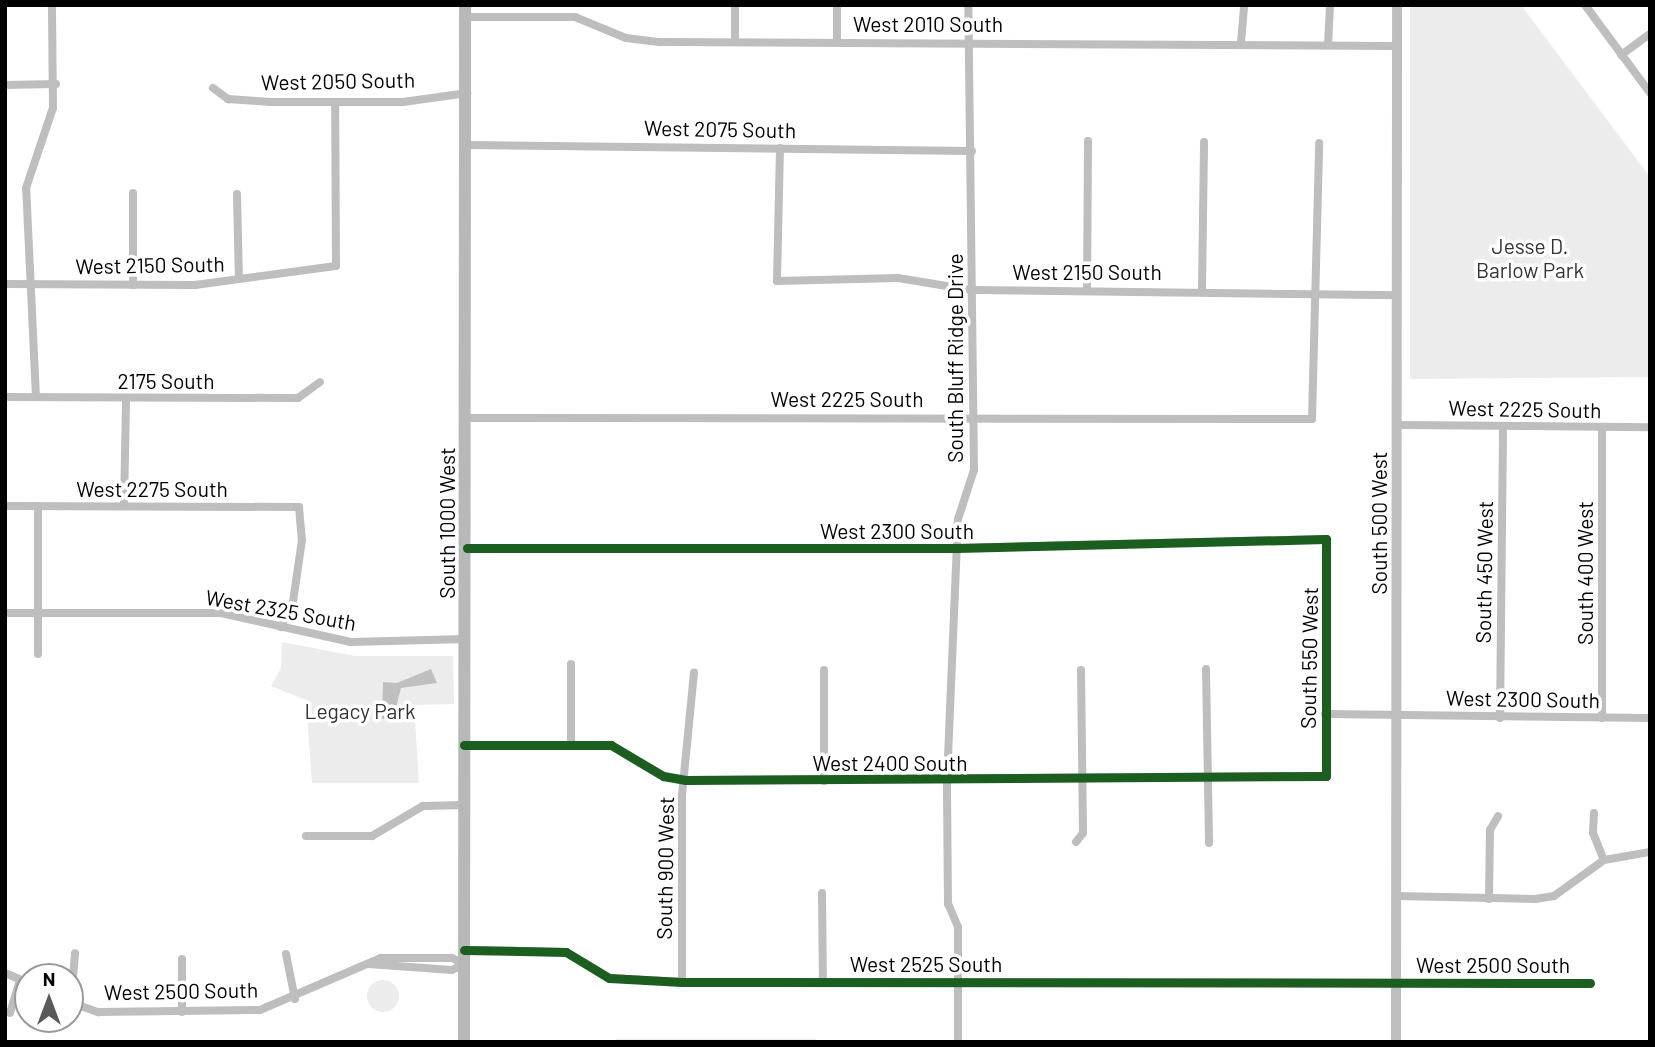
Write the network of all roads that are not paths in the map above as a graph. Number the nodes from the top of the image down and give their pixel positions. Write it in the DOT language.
graph roads {
  1 [pos="52,5"];
  2 [pos="735,5"];
  3 [pos="837,5"];
  4 [pos="968,5"];
  5 [pos="1244,5"];
  6 [pos="1330,5"];
  7 [pos="1397,5"];
  8 [pos="1585,5"];
  9 [pos="465,11"];
  10 [pos="1650,34"];
  11 [pos="837,41"];
  12 [pos="735,42"];
  13 [pos="971,42"];
  14 [pos="1241,43"];
  15 [pos="1328,45"];
  16 [pos="1396,46"];
  17 [pos="1621,55"];
  18 [pos="56,84"];
  19 [pos="5,85"];
  20 [pos="213,88"];
  21 [pos="467,93"];
  22 [pos="1650,93"];
  23 [pos="335,102"];
  24 [pos="1088,141"];
  25 [pos="1205,142"];
  26 [pos="1319,143"];
  27 [pos="467,145"];
  28 [pos="779,148"];
  29 [pos="972,150"];
  30 [pos="133,193"];
  31 [pos="237,194"];
  32 [pos="239,279"];
  33 [pos="5,284"];
  34 [pos="26,284"];
  35 [pos="133,285"];
  36 [pos="971,289"];
  37 [pos="1087,289"];
  38 [pos="1202,289"];
  39 [pos="1316,292"];
  40 [pos="1397,295"];
  41 [pos="320,382"];
  42 [pos="5,397"];
  43 [pos="36,397"];
  44 [pos="126,399"];
  45 [pos="973,416"];
  46 [pos="467,418"];
  47 [pos="1399,425"];
  48 [pos="1503,427"];
  49 [pos="1650,427"];
  50 [pos="1602,428"];
  51 [pos="5,506"];
  52 [pos="38,506"];
  53 [pos="124,506"];
  54 [pos="1326,539"];
  55 [pos="467,548"];
  56 [pos="957,548"];
  57 [pos="5,613"];
  58 [pos="40,613"];
  59 [pos="281,627"];
  60 [pos="466,639"];
  61 [pos="38,654"];
  62 [pos="571,664"];
  63 [pos="1206,669"];
  64 [pos="824,670"];
  65 [pos="1081,670"];
  66 [pos="694,673"];
  67 [pos="1325,714"];
  68 [pos="1397,715"];
  69 [pos="1500,718"];
  70 [pos="1602,718"];
  71 [pos="1650,718"];
  72 [pos="571,744"];
  73 [pos="464,745"];
  74 [pos="1326,776"];
  75 [pos="1208,778"];
  76 [pos="1080,779"];
  77 [pos="686,780"];
  78 [pos="947,780"];
  79 [pos="824,781"];
  80 [pos="464,805"];
  81 [pos="1594,813"];
  82 [pos="1498,816"];
  83 [pos="306,836"];
  84 [pos="1076,842"];
  85 [pos="1209,843"];
  86 [pos="1650,852"];
  87 [pos="1604,860"];
  88 [pos="822,893"];
  89 [pos="1396,895"];
  90 [pos="1489,899"];
  91 [pos="75,953"];
  92 [pos="286,954"];
  93 [pos="464,957"];
  94 [pos="182,959"];
  95 [pos="74,963"];
  96 [pos="1395,981"];
  97 [pos="682,982"];
  98 [pos="823,982"];
  99 [pos="958,982"];
  100 [pos="1590,983"];
  101 [pos="295,999"];
  102 [pos="14,1004"];
  103 [pos="84,1007"];
  104 [pos="182,1012"];
  105 [pos="10,1013"];
  106 [pos="464,1042"];
  107 [pos="958,1042"];
  108 [pos="1396,1042"];
  1 -- 18 [label="street"];
  2 -- 12 [label="street"];
  3 -- 11 [label="street"];
  4 -- 13 [label="street, South Bluff Ridge Drive"];
  5 -- 14 [label="street"];
  6 -- 15 [label="street"];
  7 -- 16 [label="street, South 500 West"];
  8 -- 17 [label="street"];
  9 -- 12 [label="street, West 2010 South"];
  9 -- 21 [label="main road, South 1000 West"];
  10 -- 17 [label="street"];
  11 -- 12 [label="street, West 2010 South"];
  11 -- 13 [label="street, West 2010 South"];
  13 -- 14 [label="street, West 2010 South"];
  13 -- 29 [label="street, South Bluff Ridge Drive"];
  14 -- 15 [label="street, West 2010 South"];
  15 -- 16 [label="street, West 2010 South"];
  16 -- 40 [label="street, South 500 West"];
  17 -- 22 [label="street"];
  18 -- 19 [label="street"];
  18 -- 34 [label="street"];
  20 -- 23 [label="street, West 2050 South"];
  21 -- 23 [label="street, West 2050 South"];
  21 -- 27 [label="main road, South 1000 West"];
  23 -- 32 [label="street, West 2150 South"];
  24 -- 37 [label="street"];
  25 -- 38 [label="street"];
  26 -- 39 [label="street"];
  27 -- 28 [label="street, West 2075 South"];
  27 -- 46 [label="main road, South 1000 West"];
  28 -- 29 [label="street, West 2075 South"];
  28 -- 36 [label="street, West 2150 South"];
  29 -- 36 [label="street, South Bluff Ridge Drive"];
  30 -- 35 [label="street"];
  31 -- 32 [label="street"];
  32 -- 35 [label="street, West 2150 South"];
  33 -- 34 [label="street, West 2150 South"];
  34 -- 35 [label="street, West 2150 South"];
  34 -- 43 [label="street"];
  36 -- 37 [label="street, West 2150 South"];
  36 -- 45 [label="street, South Bluff Ridge Drive"];
  37 -- 38 [label="street, West 2150 South"];
  38 -- 39 [label="street, West 2150 South"];
  39 -- 40 [label="street, West 2150 South"];
  39 -- 45 [label="street, West 2225 South"];
  40 -- 47 [label="street, South 500 West"];
  41 -- 44 [label="street, 2175 South"];
  42 -- 43 [label="street, 2175 South"];
  43 -- 44 [label="street, 2175 South"];
  44 -- 53 [label="street"];
  45 -- 46 [label="street, West 2225 South"];
  45 -- 56 [label="street, South Bluff Ridge Drive"];
  46 -- 55 [label="main road, South 1000 West"];
  47 -- 48 [label="street, West 2225 South"];
  47 -- 68 [label="street, South 500 West"];
  48 -- 50 [label="street, West 2225 South"];
  48 -- 69 [label="street, South 450 West"];
  49 -- 50 [label="street, West 2225 South"];
  50 -- 70 [label="street, South 400 West"];
  51 -- 52 [label="street, West 2275 South"];
  52 -- 53 [label="street, West 2275 South"];
  52 -- 58 [label="street"];
  53 -- 59 [label="street, West 2275 South"];
  54 -- 56 [label="street, West 2300 South"];
  54 -- 67 [label="street, South 550 West"];
  55 -- 56 [label="street, West 2300 South"];
  55 -- 60 [label="main road, South 1000 West"];
  56 -- 78 [label="street, South Bluff Ridge Drive"];
  57 -- 58 [label="street, West 2325 South"];
  58 -- 59 [label="street, West 2325 South"];
  58 -- 61 [label="street"];
  59 -- 60 [label="street, West 2325 South"];
  60 -- 73 [label="main road, South 1000 West"];
  62 -- 72 [label="street"];
  63 -- 75 [label="street"];
  64 -- 79 [label="street"];
  65 -- 76 [label="street"];
  66 -- 77 [label="street, South 900 West"];
  67 -- 68 [label="street, West 2300 South"];
  67 -- 74 [label="street, South 550 West"];
  68 -- 69 [label="street, West 2300 South"];
  68 -- 89 [label="street, South 500 West"];
  69 -- 70 [label="street, West 2300 South"];
  70 -- 71 [label="street, West 2300 South"];
  72 -- 73 [label="street, West 2400 South"];
  72 -- 77 [label="street, West 2400 South"];
  73 -- 80 [label="main road, South 1000 West"];
  74 -- 75 [label="street, West 2400 South"];
  75 -- 76 [label="street, West 2400 South"];
  75 -- 85 [label="street"];
  76 -- 78 [label="street, West 2400 South"];
  76 -- 84 [label="street"];
  77 -- 79 [label="street, West 2400 South"];
  77 -- 97 [label="street, South 900 West"];
  78 -- 79 [label="street, West 2400 South"];
  78 -- 99 [label="street, South Bluff Ridge Drive"];
  80 -- 83 [label="street"];
  80 -- 93 [label="main road, South 1000 West"];
  81 -- 87 [label="street"];
  82 -- 90 [label="street"];
  86 -- 87 [label="street"];
  87 -- 90 [label="street"];
  88 -- 98 [label="street"];
  89 -- 90 [label="street"];
  89 -- 96 [label="street, South 500 West"];
  91 -- 95 [label="street"];
  92 -- 101 [label="street"];
  93 -- 97 [label="street, West 2525 South"];
  93 -- 101 [label="street, West 2500 South"];
  93 -- 106 [label="main road, South 1000 West"];
  94 -- 104 [label="street"];
  96 -- 99 [label="street, West 2525 South"];
  96 -- 100 [label="street, West 2500 South"];
  96 -- 108 [label="street, South 500 West"];
  97 -- 98 [label="street, West 2525 South"];
  98 -- 99 [label="street, West 2525 South"];
  99 -- 107 [label="street, South Bluff Ridge Drive"];
  101 -- 104 [label="street, West 2500 South"];
  102 -- 105 [label="street"];
  103 -- 104 [label="street, West 2500 South"];
}
